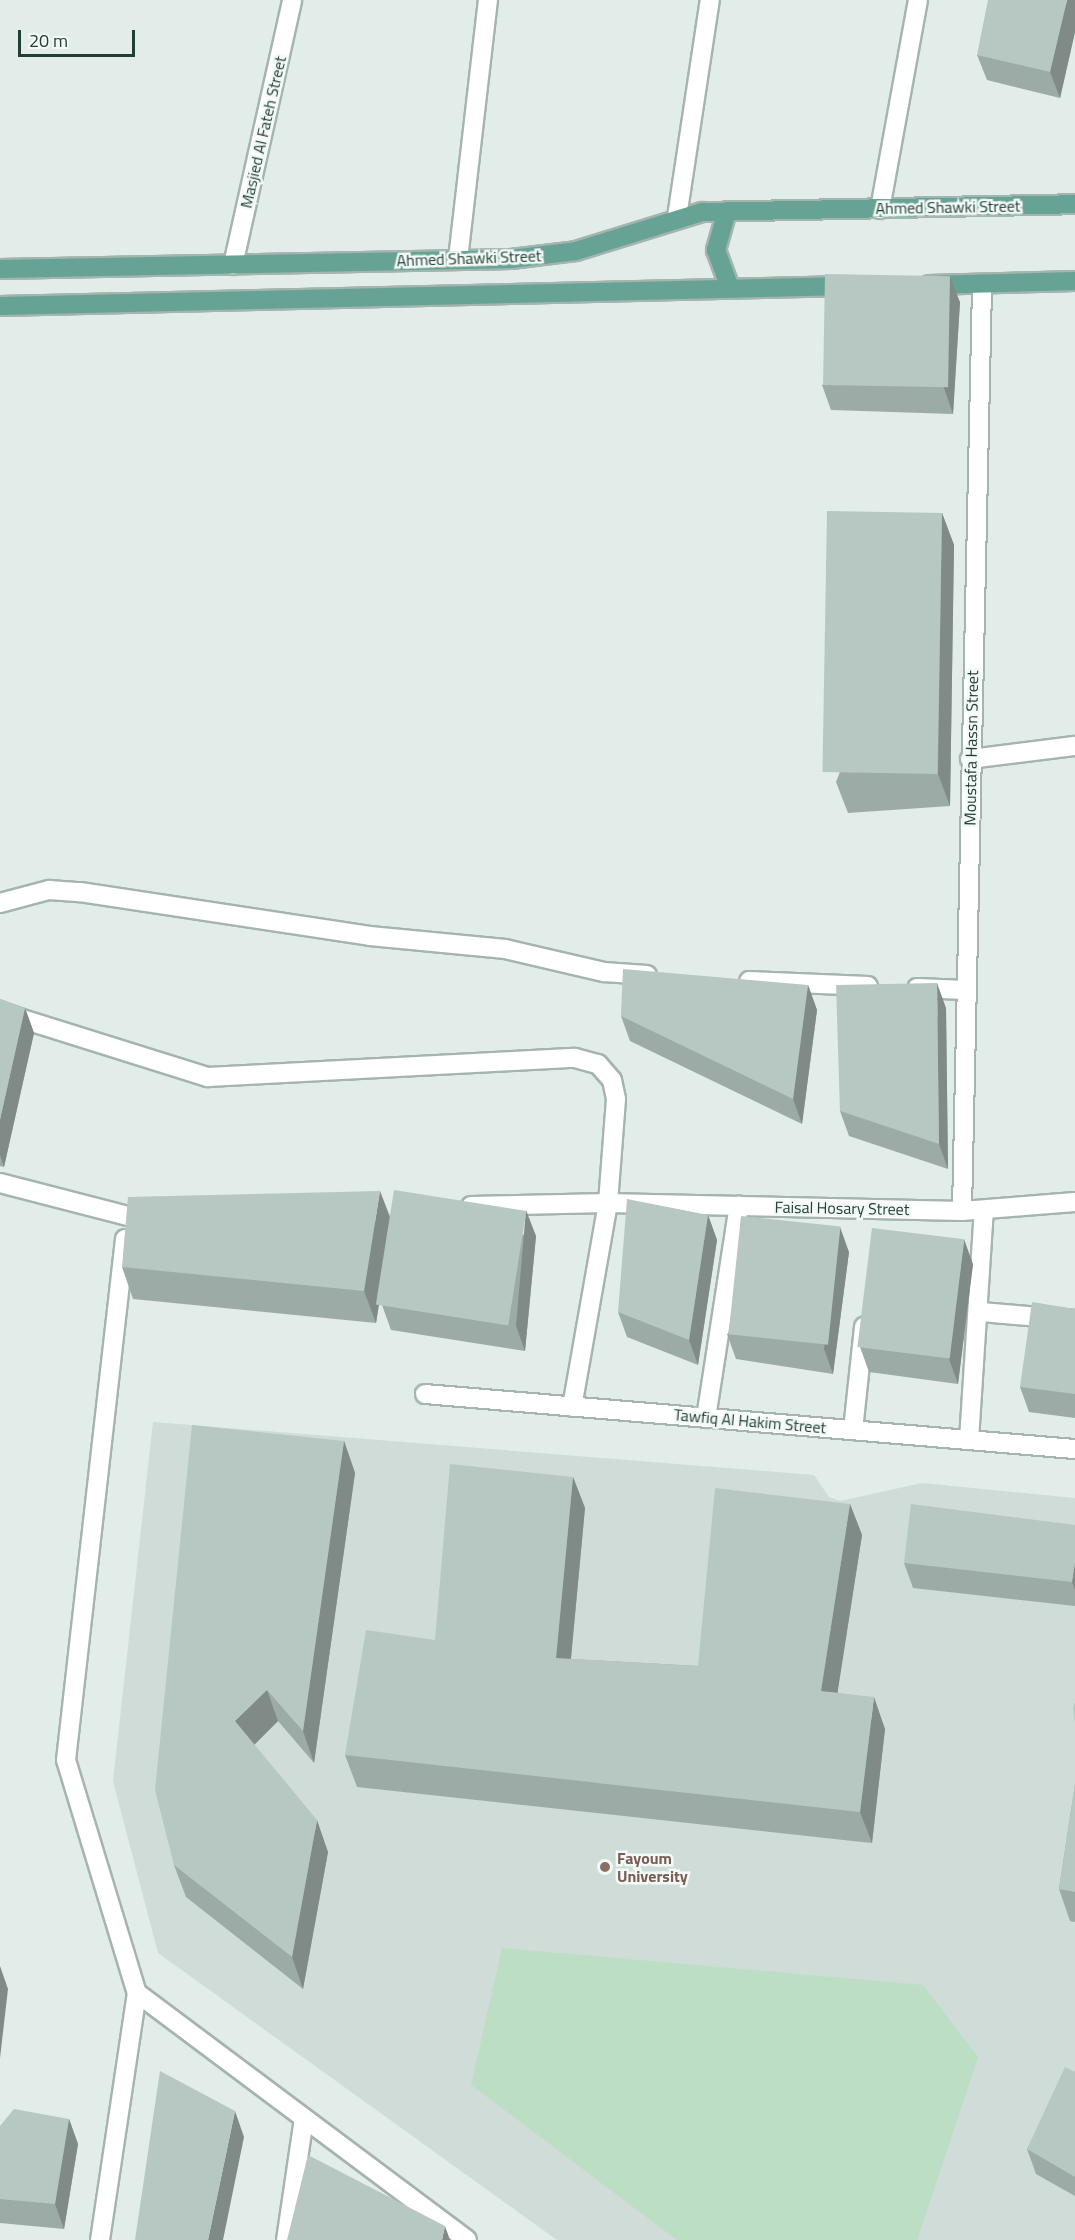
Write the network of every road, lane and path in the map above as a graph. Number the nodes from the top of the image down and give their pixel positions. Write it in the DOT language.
graph roads {
  1 [pos="292,0"];
  2 [pos="488,0"];
  3 [pos="710,0"];
  4 [pos="918,0"];
  5 [pos="1075,204"];
  6 [pos="880,209"];
  7 [pos="727,211"];
  8 [pos="677,217"];
  9 [pos="458,260"];
  10 [pos="233,265"];
  11 [pos="0,269"];
  12 [pos="1075,281"];
  13 [pos="982,284"];
  14 [pos="913,285"];
  15 [pos="867,286"];
  16 [pos="729,288"];
  17 [pos="0,306"];
  18 [pos="1075,746"];
  19 [pos="970,759"];
  20 [pos="0,903"];
  21 [pos="661,976"];
  22 [pos="731,980"];
  23 [pos="966,990"];
  24 [pos="0,1012"];
  25 [pos="0,1183"];
  26 [pos="1075,1202"];
  27 [pos="608,1203"];
  28 [pos="739,1206"];
  29 [pos="456,1207"];
  30 [pos="878,1209"];
  31 [pos="962,1211"];
  32 [pos="984,1211"];
  33 [pos="128,1216"];
  34 [pos="170,1217"];
  35 [pos="875,1232"];
  36 [pos="867,1302"];
  37 [pos="981,1312"];
  38 [pos="1075,1320"];
  39 [pos="424,1394"];
  40 [pos="572,1407"];
  41 [pos="706,1418"];
  42 [pos="853,1430"];
  43 [pos="969,1440"];
  44 [pos="1075,1449"];
  45 [pos="137,1993"];
  46 [pos="304,2118"];
  47 [pos="100,2240"];
  48 [pos="286,2240"];
  49 [pos="467,2240"];
  1 -- 10 [label="street, Masjied Al Fateh Street"];
  2 -- 9 [label="street"];
  3 -- 8 [label="street"];
  4 -- 6 [label="street"];
  5 -- 6 [label="main road, Ahmed Shawki Street"];
  6 -- 7 [label="main road, Ahmed Shawki Street"];
  7 -- 8 [label="main road, Ahmed Shawki Street"];
  7 -- 16 [label="main road"];
  8 -- 9 [label="main road, Ahmed Shawki Street"];
  9 -- 10 [label="main road, Ahmed Shawki Street"];
  10 -- 11 [label="main road, Ahmed Shawki Street"];
  12 -- 13 [label="main road"];
  13 -- 14 [label="main road"];
  13 -- 19 [label="street, Moustafa Hassn Street"];
  15 -- 16 [label="main road"];
  16 -- 17 [label="main road"];
  18 -- 19 [label="street"];
  19 -- 23 [label="street, Moustafa Hassn Street"];
  20 -- 21 [label="street"];
  22 -- 23 [label="street"];
  23 -- 31 [label="street, Moustafa Hassn Street"];
  24 -- 27 [label="street"];
  25 -- 33 [label="street"];
  26 -- 32 [label="street, Faisal Hosary Street"];
  27 -- 28 [label="street, Faisal Hosary Street"];
  27 -- 29 [label="street, Faisal Hosary Street"];
  27 -- 40 [label="street"];
  28 -- 30 [label="street, Faisal Hosary Street"];
  28 -- 41 [label="street"];
  30 -- 31 [label="street, Faisal Hosary Street"];
  30 -- 35 [label="street"];
  31 -- 32 [label="street, Faisal Hosary Street"];
  32 -- 37 [label="street"];
  33 -- 34 [label="street"];
  33 -- 45 [label="street"];
  36 -- 42 [label="street"];
  37 -- 38 [label="street"];
  37 -- 43 [label="street"];
  39 -- 40 [label="street, Tawfiq Al Hakim Street"];
  40 -- 41 [label="street, Tawfiq Al Hakim Street"];
  41 -- 42 [label="street, Tawfiq Al Hakim Street"];
  42 -- 43 [label="street, Tawfiq Al Hakim Street"];
  43 -- 44 [label="street, Tawfiq Al Hakim Street"];
  45 -- 46 [label="street"];
  45 -- 47 [label="street"];
  46 -- 48 [label="street"];
  46 -- 49 [label="street"];
}
